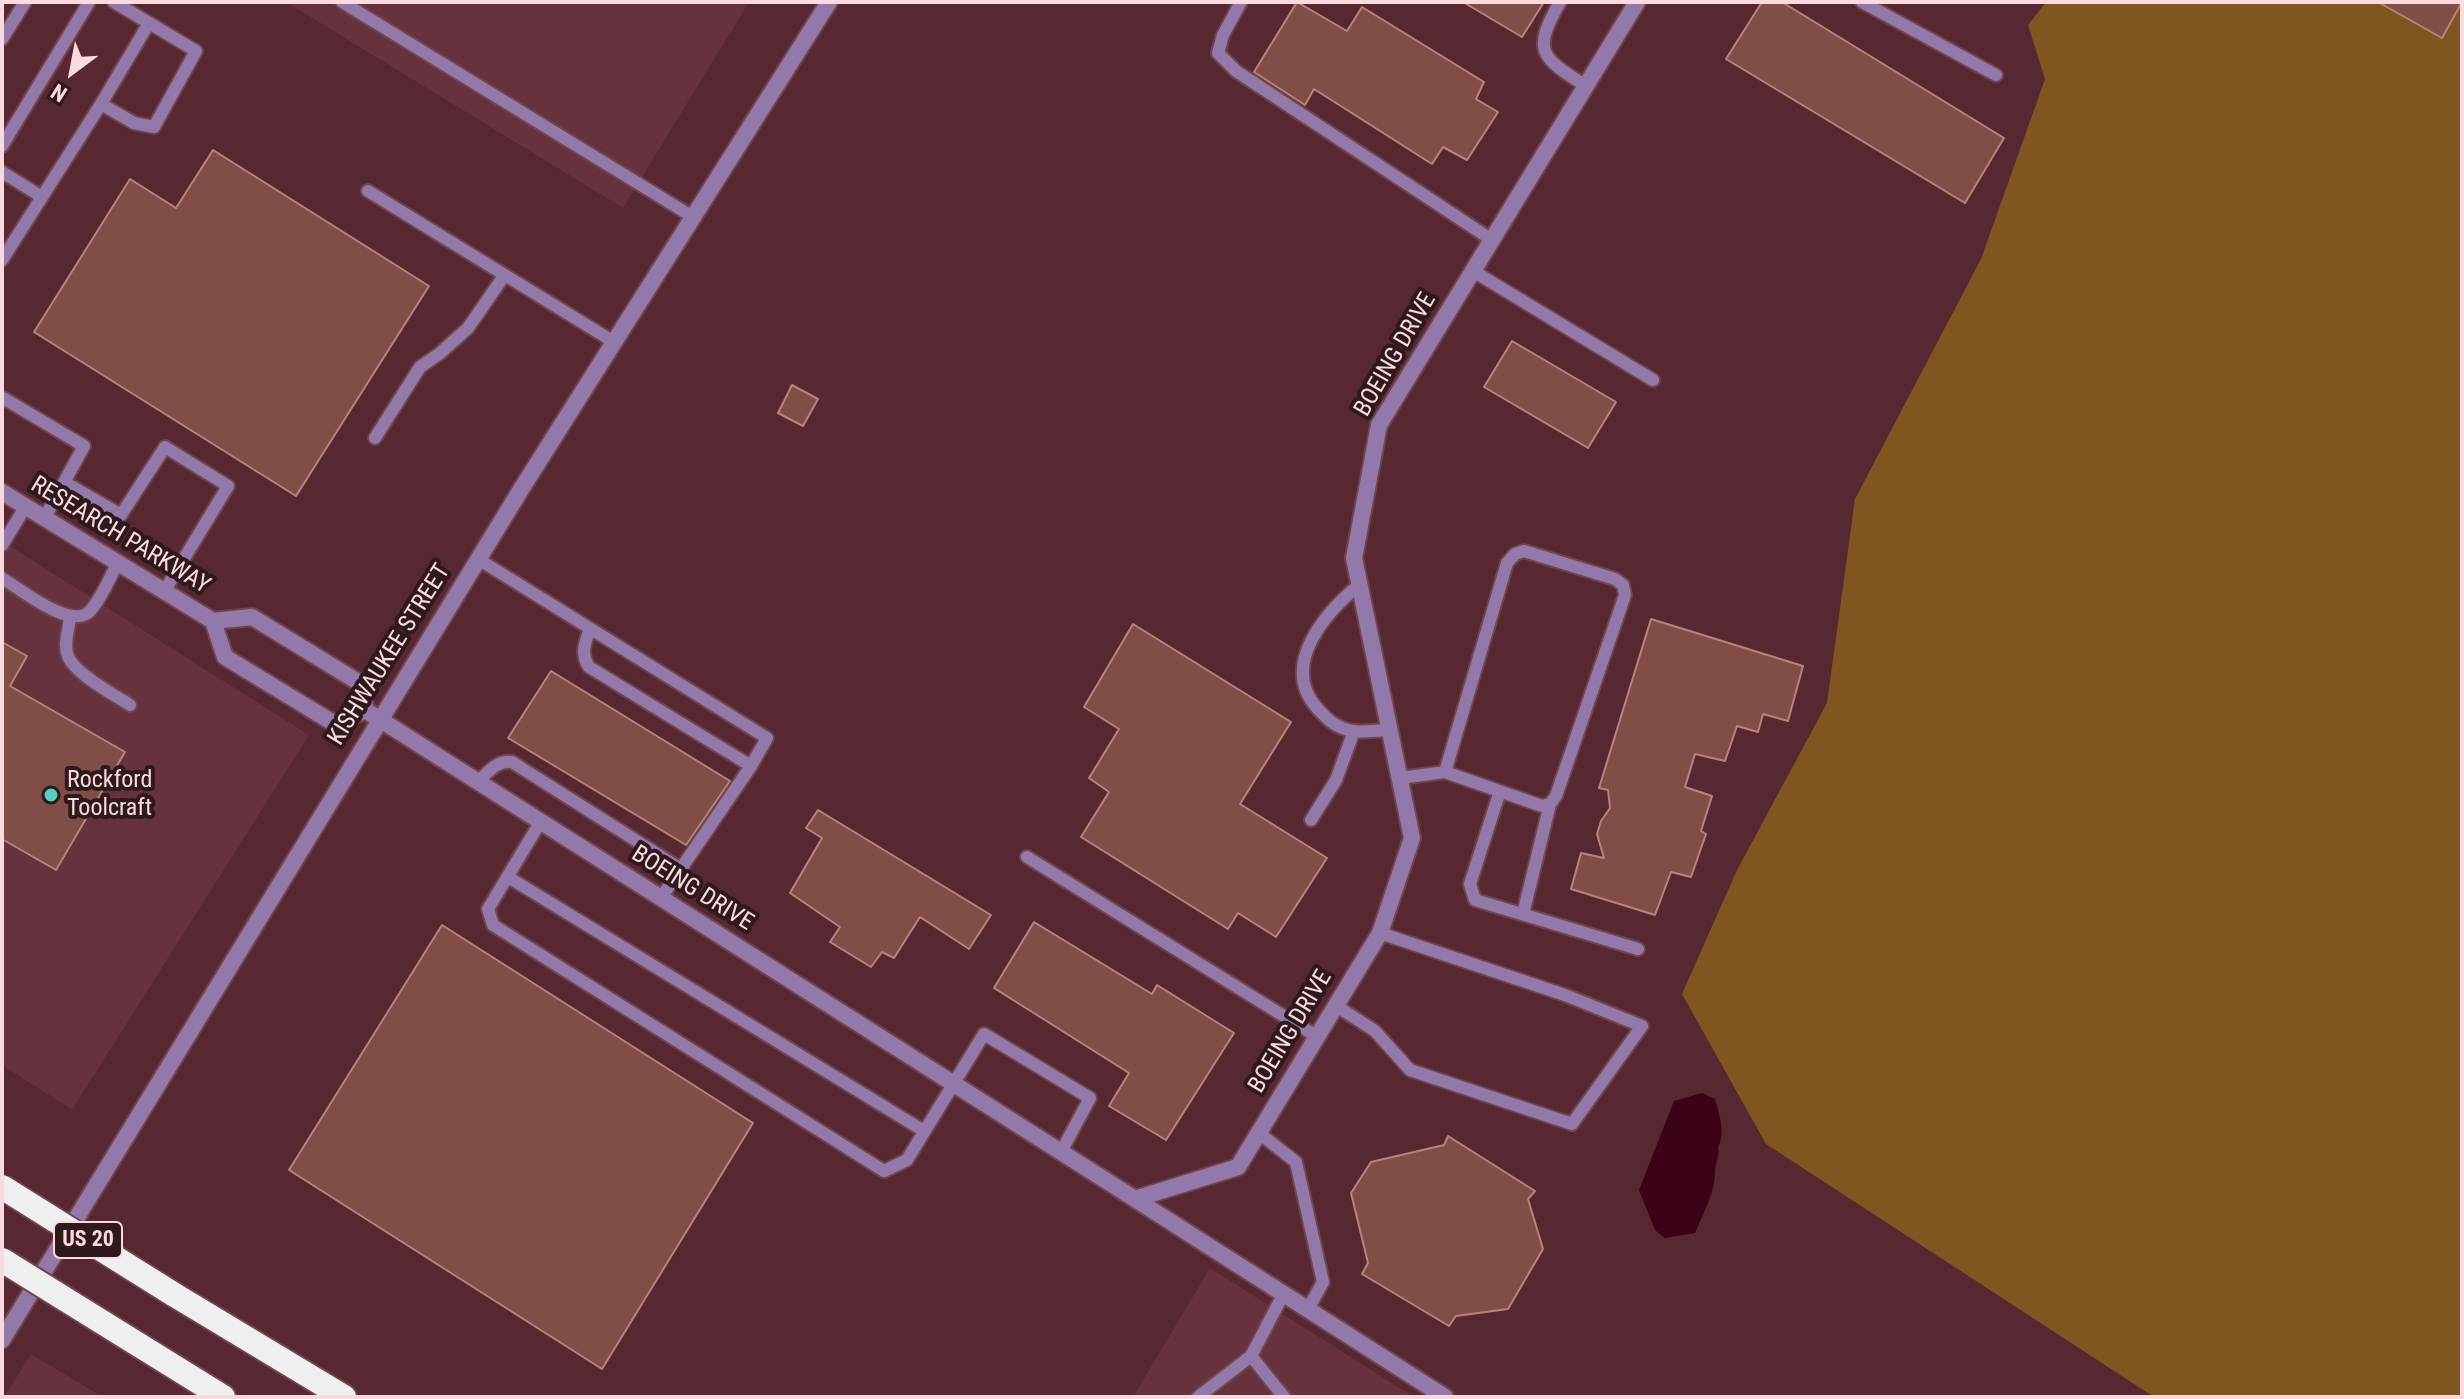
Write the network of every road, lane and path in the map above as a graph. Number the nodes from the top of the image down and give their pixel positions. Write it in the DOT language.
graph roads {
  1 [pos="25,2"];
  2 [pos="89,2"];
  3 [pos="114,2"];
  4 [pos="342,2"];
  5 [pos="829,2"];
  6 [pos="1241,2"];
  7 [pos="1560,2"];
  8 [pos="1637,2"];
  9 [pos="1862,2"];
  10 [pos="149,23"];
  11 [pos="2,39"];
  12 [pos="1996,75"];
  13 [pos="1586,86"];
  14 [pos="101,104"];
  15 [pos="2,146"];
  16 [pos="2,172"];
  17 [pos="368,191"];
  18 [pos="42,197"];
  19 [pos="693,217"];
  20 [pos="1492,240"];
  21 [pos="2,260"];
  22 [pos="1473,271"];
  23 [pos="504,276"];
  24 [pos="614,342"];
  25 [pos="1653,380"];
  26 [pos="2,400"];
  27 [pos="375,438"];
  28 [pos="64,482"];
  29 [pos="2,492"];
  30 [pos="26,506"];
  31 [pos="45,517"];
  32 [pos="2,545"];
  33 [pos="478,559"];
  34 [pos="118,562"];
  35 [pos="2,578"];
  36 [pos="1360,584"];
  37 [pos="165,590"];
  38 [pos="70,617"];
  39 [pos="213,621"];
  40 [pos="590,629"];
  41 [pos="130,705"];
  42 [pos="372,714"];
  43 [pos="1390,730"];
  44 [pos="1354,731"];
  45 [pos="751,766"];
  46 [pos="1445,772"];
  47 [pos="1400,778"];
  48 [pos="478,782"];
  49 [pos="1500,791"];
  50 [pos="1550,804"];
  51 [pos="1311,820"];
  52 [pos="541,821"];
  53 [pos="1027,857"];
  54 [pos="681,869"];
  55 [pos="508,877"];
  56 [pos="661,898"];
  57 [pos="1523,914"];
  58 [pos="1380,933"];
  59 [pos="1638,949"];
  60 [pos="1335,1005"];
  61 [pos="1316,1036"];
  62 [pos="954,1084"];
  63 [pos="924,1131"];
  64 [pos="1259,1133"];
  65 [pos="1061,1152"];
  66 [pos="2,1187"];
  67 [pos="1135,1199"];
  68 [pos="2,1260"];
  69 [pos="1284,1293"];
  70 [pos="1308,1309"];
  71 [pos="2,1340"];
  72 [pos="1251,1356"];
  73 [pos="223,1397"];
  74 [pos="344,1397"];
  75 [pos="1198,1397"];
  76 [pos="1284,1397"];
  77 [pos="1445,1397"];
  1 -- 11 [label="lane"];
  2 -- 15 [label="lane"];
  3 -- 10 [label="lane"];
  4 -- 19 [label="lane"];
  5 -- 19 [label="street, KISHWAUKEE STREET"];
  6 -- 20 [label="lane"];
  7 -- 13 [label="lane"];
  8 -- 13 [label="street, BOEING DRIVE"];
  9 -- 12 [label="lane"];
  10 -- 14 [label="lane"];
  10 -- 14 [label="lane"];
  13 -- 20 [label="street, BOEING DRIVE"];
  14 -- 18 [label="lane"];
  16 -- 18 [label="lane"];
  17 -- 23 [label="lane"];
  18 -- 21 [label="lane"];
  19 -- 24 [label="street, KISHWAUKEE STREET"];
  20 -- 22 [label="street, BOEING DRIVE"];
  22 -- 25 [label="lane"];
  22 -- 36 [label="street, BOEING DRIVE"];
  23 -- 24 [label="lane"];
  23 -- 27 [label="lane"];
  24 -- 33 [label="street, KISHWAUKEE STREET"];
  26 -- 28 [label="lane"];
  28 -- 31 [label="lane"];
  28 -- 37 [label="lane"];
  29 -- 30 [label="street, RESEARCH PARKWAY"];
  30 -- 31 [label="street, RESEARCH PARKWAY"];
  30 -- 32 [label="lane"];
  31 -- 34 [label="street, RESEARCH PARKWAY"];
  33 -- 40 [label="lane"];
  33 -- 42 [label="street, KISHWAUKEE STREET"];
  34 -- 37 [label="street, RESEARCH PARKWAY"];
  34 -- 38 [label="lane"];
  35 -- 38 [label="lane"];
  36 -- 43 [label="street, BOEING DRIVE"];
  36 -- 44 [label="lane"];
  37 -- 39 [label="street, RESEARCH PARKWAY"];
  38 -- 41 [label="lane"];
  39 -- 42 [label="street, RESEARCH PARKWAY"];
  39 -- 42 [label="street, RESEARCH PARKWAY"];
  40 -- 45 [label="lane"];
  40 -- 45 [label="lane"];
  42 -- 48 [label="street, BOEING DRIVE"];
  42 -- 71 [label="street, KISHWAUKEE STREET"];
  43 -- 44 [label="lane"];
  43 -- 47 [label="street, BOEING DRIVE"];
  44 -- 51 [label="lane"];
  45 -- 54 [label="lane"];
  46 -- 47 [label="lane"];
  46 -- 49 [label="lane"];
  46 -- 50 [label="lane"];
  47 -- 58 [label="street, BOEING DRIVE"];
  48 -- 52 [label="street, BOEING DRIVE"];
  48 -- 54 [label="lane"];
  49 -- 50 [label="lane"];
  49 -- 57 [label="lane"];
  50 -- 57 [label="lane"];
  52 -- 55 [label="lane"];
  52 -- 56 [label="street, BOEING DRIVE"];
  53 -- 61 [label="lane"];
  54 -- 56 [label="lane"];
  55 -- 63 [label="lane"];
  55 -- 63 [label="lane"];
  56 -- 62 [label="street, BOEING DRIVE"];
  57 -- 59 [label="lane"];
  58 -- 60 [label="street, BOEING DRIVE"];
  58 -- 60 [label="lane"];
  60 -- 61 [label="street, BOEING DRIVE"];
  61 -- 64 [label="street, BOEING DRIVE"];
  62 -- 63 [label="lane"];
  62 -- 65 [label="street, BOEING DRIVE"];
  62 -- 65 [label="lane"];
  64 -- 67 [label="street, BOEING DRIVE"];
  64 -- 70 [label="lane"];
  65 -- 67 [label="street, BOEING DRIVE"];
  66 -- 74 [label="highway, US 20, bridge"];
  67 -- 69 [label="street"];
  68 -- 73 [label="highway, US 20, bridge"];
  69 -- 70 [label="street"];
  69 -- 72 [label="lane"];
  70 -- 77 [label="street"];
  72 -- 75 [label="lane"];
  72 -- 76 [label="lane"];
}
